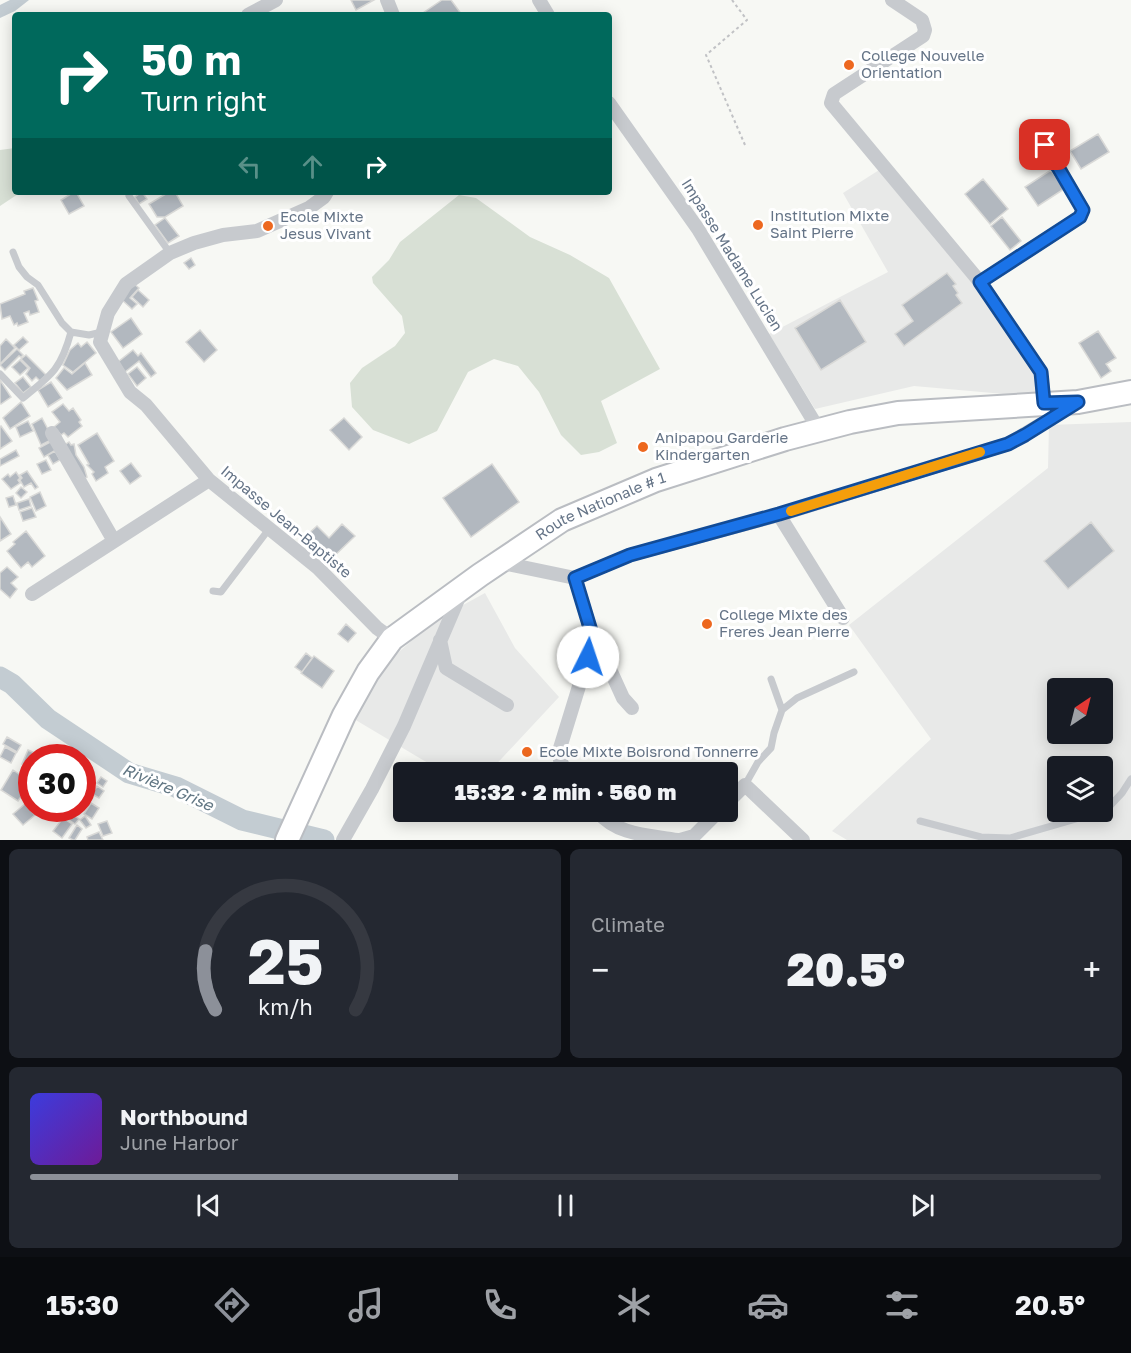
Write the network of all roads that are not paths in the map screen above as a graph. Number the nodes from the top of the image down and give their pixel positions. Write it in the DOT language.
graph roads {
  1 [pos="276,0"];
  2 [pos="892,0"];
  3 [pos="254,12"];
  4 [pos="612,107"];
  5 [pos="1045,145"];
  6 [pos="324,195"];
  7 [pos="129,196"];
  8 [pos="12,252"];
  9 [pos="170,253"];
  10 [pos="980,282"];
  11 [pos="71,332"];
  12 [pos="104,332"];
  13 [pos="0,374"];
  14 [pos="1131,392"];
  15 [pos="1078,402"];
  16 [pos="1044,403"];
  17 [pos="819,430"];
  18 [pos="52,433"];
  19 [pos="209,480"];
  20 [pos="779,514"];
  21 [pos="269,529"];
  22 [pos="114,541"];
  23 [pos="498,562"];
  24 [pos="575,578"];
  25 [pos="464,586"];
  26 [pos="213,591"];
  27 [pos="32,594"];
  28 [pos="843,618"];
  29 [pos="392,639"];
  30 [pos="440,640"];
  31 [pos="588,657"];
  32 [pos="854,672"];
  33 [pos="771,679"];
  34 [pos="507,705"];
  35 [pos="632,708"];
  36 [pos="782,710"];
  37 [pos="561,762"];
  38 [pos="1131,779"];
  39 [pos="745,785"];
  40 [pos="738,792"];
  41 [pos="1113,803"];
  42 [pos="920,821"];
  43 [pos="606,822"];
  44 [pos="708,822"];
  45 [pos="1064,822"];
  46 [pos="287,840"];
  47 [pos="343,840"];
  48 [pos="678,840"];
  49 [pos="803,840"];
  1 -- 3 [label="street"];
  2 -- 10 [label="street"];
  4 -- 17 [label="street, Impasse Madame Lucien"];
  5 -- 10 [label="street"];
  6 -- 9 [label="street"];
  7 -- 9 [label="lane"];
  8 -- 11 [label="lane"];
  9 -- 12 [label="street"];
  10 -- 16 [label="street"];
  11 -- 12 [label="lane"];
  11 -- 13 [label="lane"];
  12 -- 19 [label="street, Impasse Jean-Baptiste"];
  14 -- 15 [label="main road, Route Nationale # 1"];
  15 -- 16 [label="main road, Route Nationale # 1"];
  15 -- 20 [label="street"];
  16 -- 17 [label="main road, Route Nationale # 1"];
  17 -- 23 [label="main road, Route Nationale # 1"];
  18 -- 22 [label="street"];
  19 -- 21 [label="street, Impasse Jean-Baptiste"];
  19 -- 22 [label="street"];
  20 -- 24 [label="street"];
  20 -- 28 [label="street"];
  21 -- 26 [label="lane"];
  21 -- 29 [label="street, Impasse Jean-Baptiste"];
  22 -- 27 [label="street"];
  23 -- 24 [label="street"];
  23 -- 25 [label="main road, Route Nationale # 1"];
  24 -- 31 [label="street"];
  25 -- 29 [label="main road, Route Nationale # 1"];
  25 -- 30 [label="street"];
  29 -- 46 [label="main road, Route Nationale # 1"];
  30 -- 34 [label="street"];
  30 -- 47 [label="street"];
  31 -- 35 [label="street"];
  31 -- 37 [label="street"];
  32 -- 36 [label="lane"];
  33 -- 36 [label="lane"];
  36 -- 39 [label="lane"];
  38 -- 41 [label="lane"];
  39 -- 40 [label="street"];
  39 -- 49 [label="street"];
  42 -- 45 [label="lane"];
  43 -- 48 [label="street"];
  44 -- 48 [label="street"];
}
